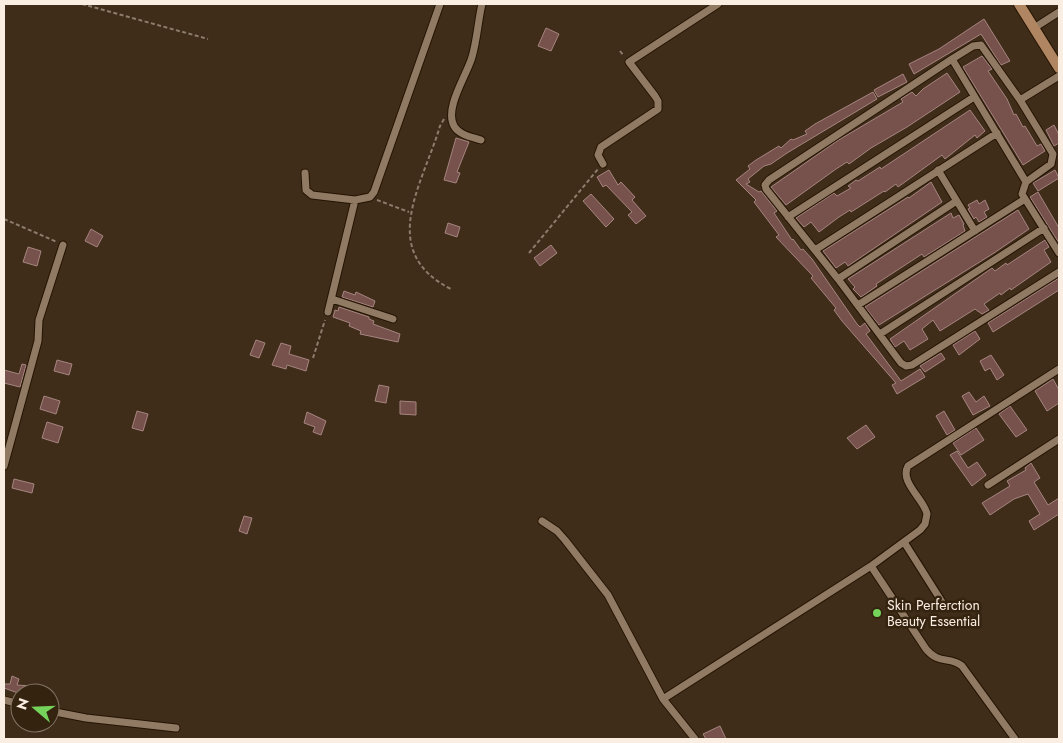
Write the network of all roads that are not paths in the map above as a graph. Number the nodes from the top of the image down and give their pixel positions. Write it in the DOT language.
graph roads {
  1 [pos="440,4"];
  2 [pos="482,4"];
  3 [pos="718,4"];
  4 [pos="1019,4"];
  5 [pos="1059,12"];
  6 [pos="1034,28"];
  7 [pos="952,59"];
  8 [pos="1059,68"];
  9 [pos="1059,76"];
  10 [pos="974,97"];
  11 [pos="1020,100"];
  12 [pos="997,134"];
  13 [pos="481,140"];
  14 [pos="603,164"];
  15 [pos="938,170"];
  16 [pos="305,173"];
  17 [pos="1026,182"];
  18 [pos="1025,199"];
  19 [pos="354,200"];
  20 [pos="956,202"];
  21 [pos="788,217"];
  22 [pos="1044,228"];
  23 [pos="975,231"];
  24 [pos="63,245"];
  25 [pos="815,250"];
  26 [pos="1059,253"];
  27 [pos="1059,272"];
  28 [pos="838,279"];
  29 [pos="332,299"];
  30 [pos="858,305"];
  31 [pos="328,312"];
  32 [pos="393,319"];
  33 [pos="880,334"];
  34 [pos="1059,369"];
  35 [pos="1059,439"];
  36 [pos="4,466"];
  37 [pos="988,485"];
  38 [pos="542,521"];
  39 [pos="904,542"];
  40 [pos="871,566"];
  41 [pos="942,602"];
  42 [pos="663,699"];
  43 [pos="60,713"];
  44 [pos="176,728"];
  45 [pos="695,739"];
  46 [pos="1015,739"];
  1 -- 19 [label="street"];
  2 -- 13 [label="street"];
  3 -- 14 [label="street"];
  4 -- 6 [label="street"];
  5 -- 6 [label="street"];
  6 -- 8 [label="street"];
  7 -- 10 [label="street"];
  7 -- 11 [label="street"];
  7 -- 21 [label="street"];
  9 -- 11 [label="street"];
  10 -- 12 [label="street"];
  10 -- 21 [label="street"];
  11 -- 17 [label="street"];
  12 -- 15 [label="street"];
  12 -- 17 [label="street"];
  15 -- 20 [label="street"];
  15 -- 25 [label="street"];
  16 -- 19 [label="street"];
  17 -- 18 [label="street"];
  18 -- 22 [label="street"];
  18 -- 23 [label="street"];
  19 -- 29 [label="street"];
  20 -- 23 [label="street"];
  20 -- 28 [label="street"];
  21 -- 25 [label="street"];
  22 -- 26 [label="street"];
  22 -- 33 [label="street"];
  23 -- 30 [label="street"];
  24 -- 36 [label="street"];
  25 -- 28 [label="street"];
  27 -- 33 [label="street"];
  28 -- 30 [label="street"];
  29 -- 31 [label="street"];
  29 -- 32 [label="street"];
  30 -- 33 [label="street"];
  34 -- 39 [label="street"];
  35 -- 37 [label="street"];
  38 -- 42 [label="street"];
  39 -- 40 [label="street"];
  39 -- 41 [label="street"];
  40 -- 42 [label="street"];
  40 -- 46 [label="street"];
  42 -- 45 [label="street"];
  43 -- 44 [label="street"];
}
